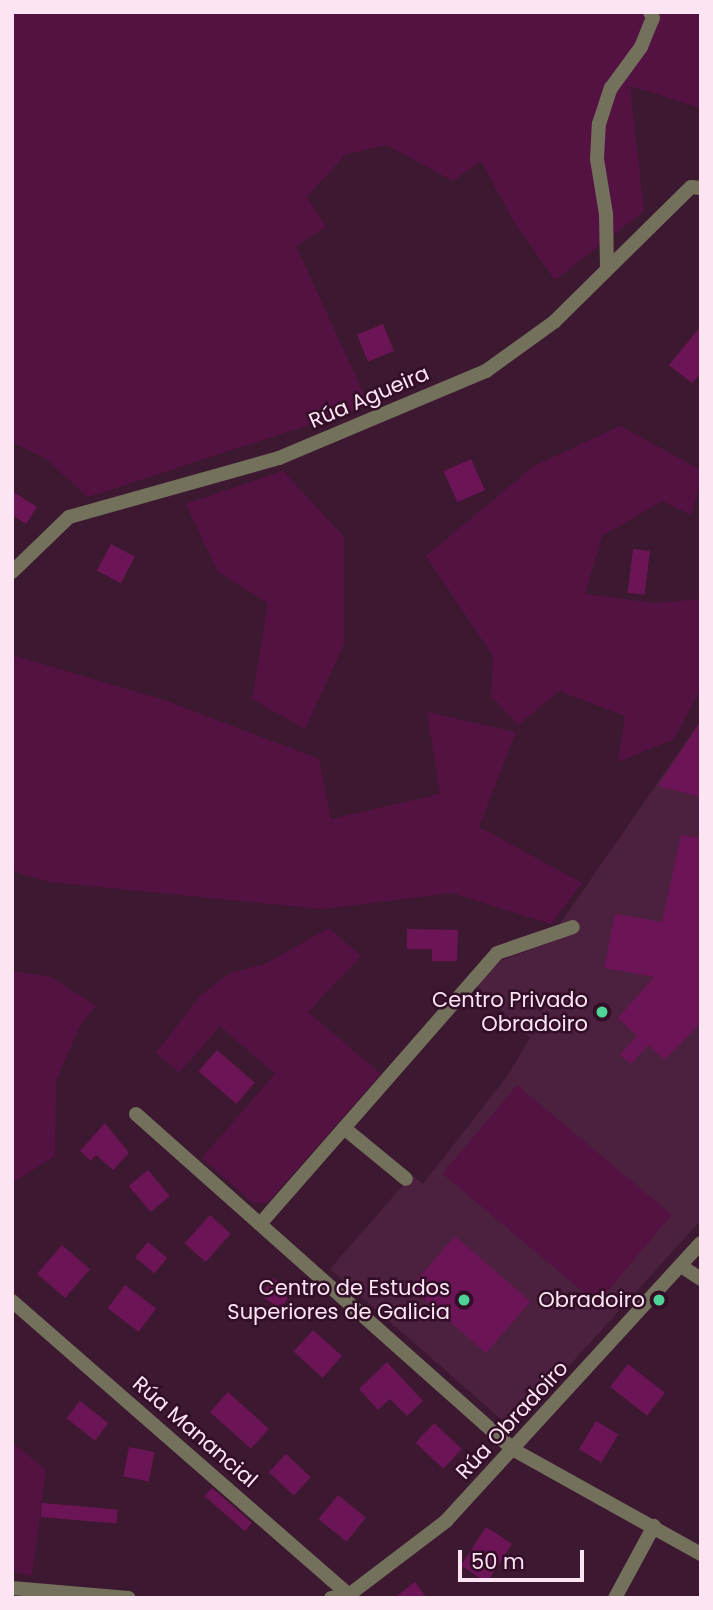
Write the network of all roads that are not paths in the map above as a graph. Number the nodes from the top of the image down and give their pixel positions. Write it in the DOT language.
graph roads {
  1 [pos="649,12"];
  2 [pos="701,188"];
  3 [pos="607,269"];
  4 [pos="12,572"];
  5 [pos="573,928"];
  6 [pos="136,1114"];
  7 [pos="344,1128"];
  8 [pos="406,1179"];
  9 [pos="260,1224"];
  10 [pos="701,1243"];
  11 [pos="681,1266"];
  12 [pos="701,1279"];
  13 [pos="12,1301"];
  14 [pos="514,1450"];
  15 [pos="654,1526"];
  16 [pos="701,1554"];
  17 [pos="12,1588"];
  18 [pos="352,1596"];
  19 [pos="113,1597"];
  20 [pos="129,1598"];
  21 [pos="331,1598"];
  22 [pos="615,1598"];
  1 -- 3 [label="street"];
  2 -- 3 [label="street, Rúa Agueira"];
  3 -- 4 [label="street, Rúa Agueira"];
  5 -- 7 [label="street"];
  6 -- 9 [label="street"];
  7 -- 8 [label="street"];
  7 -- 9 [label="street"];
  9 -- 14 [label="street"];
  10 -- 11 [label="street, Rúa Obradoiro"];
  11 -- 12 [label="street"];
  11 -- 14 [label="street, Rúa Obradoiro"];
  13 -- 18 [label="street, Rúa Manancial"];
  14 -- 15 [label="street"];
  14 -- 18 [label="street, Rúa Obradoiro"];
  15 -- 16 [label="street"];
  15 -- 22 [label="street"];
  17 -- 19 [label="street"];
  18 -- 21 [label="street, Rúa Obradoiro"];
  19 -- 20 [label="street"];
}
